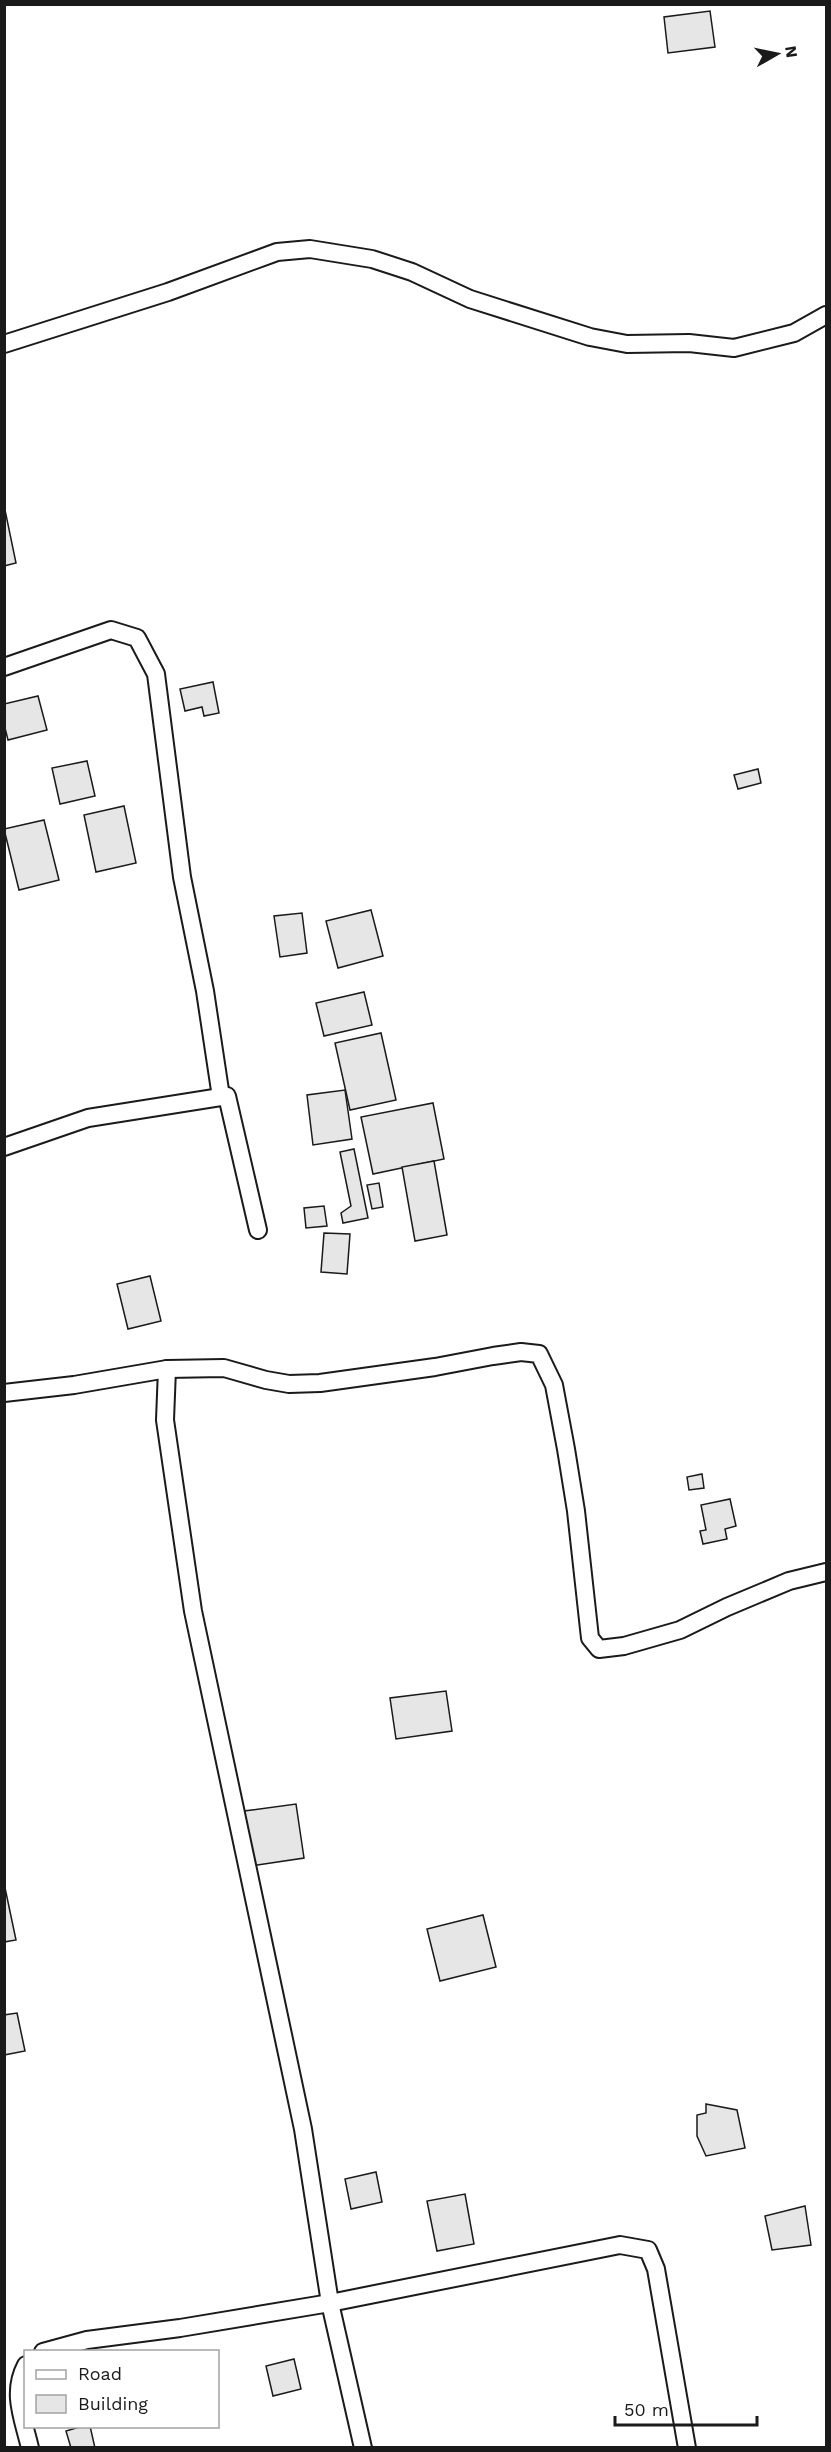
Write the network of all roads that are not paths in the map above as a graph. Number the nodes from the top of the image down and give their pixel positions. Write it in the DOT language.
graph roads {
  1 [pos="826,315"];
  2 [pos="4,344"];
  3 [pos="4,668"];
  4 [pos="221,1097"];
  5 [pos="4,1147"];
  6 [pos="258,1230"];
  7 [pos="167,1369"];
  8 [pos="4,1393"];
  9 [pos="826,1572"];
  10 [pos="330,2303"];
  11 [pos="51,2350"];
  12 [pos="24,2368"];
  13 [pos="11,2394"];
  14 [pos="30,2448"];
  15 [pos="363,2448"];
  16 [pos="687,2448"];
  1 -- 2 [label="street"];
  3 -- 4 [label="street"];
  4 -- 5 [label="street"];
  4 -- 6 [label="street"];
  7 -- 8 [label="street"];
  7 -- 9 [label="street"];
  7 -- 10 [label="street"];
  10 -- 11 [label="street"];
  10 -- 15 [label="street"];
  10 -- 16 [label="street"];
  12 -- 13 [label="street"];
  13 -- 14 [label="street"];
}
